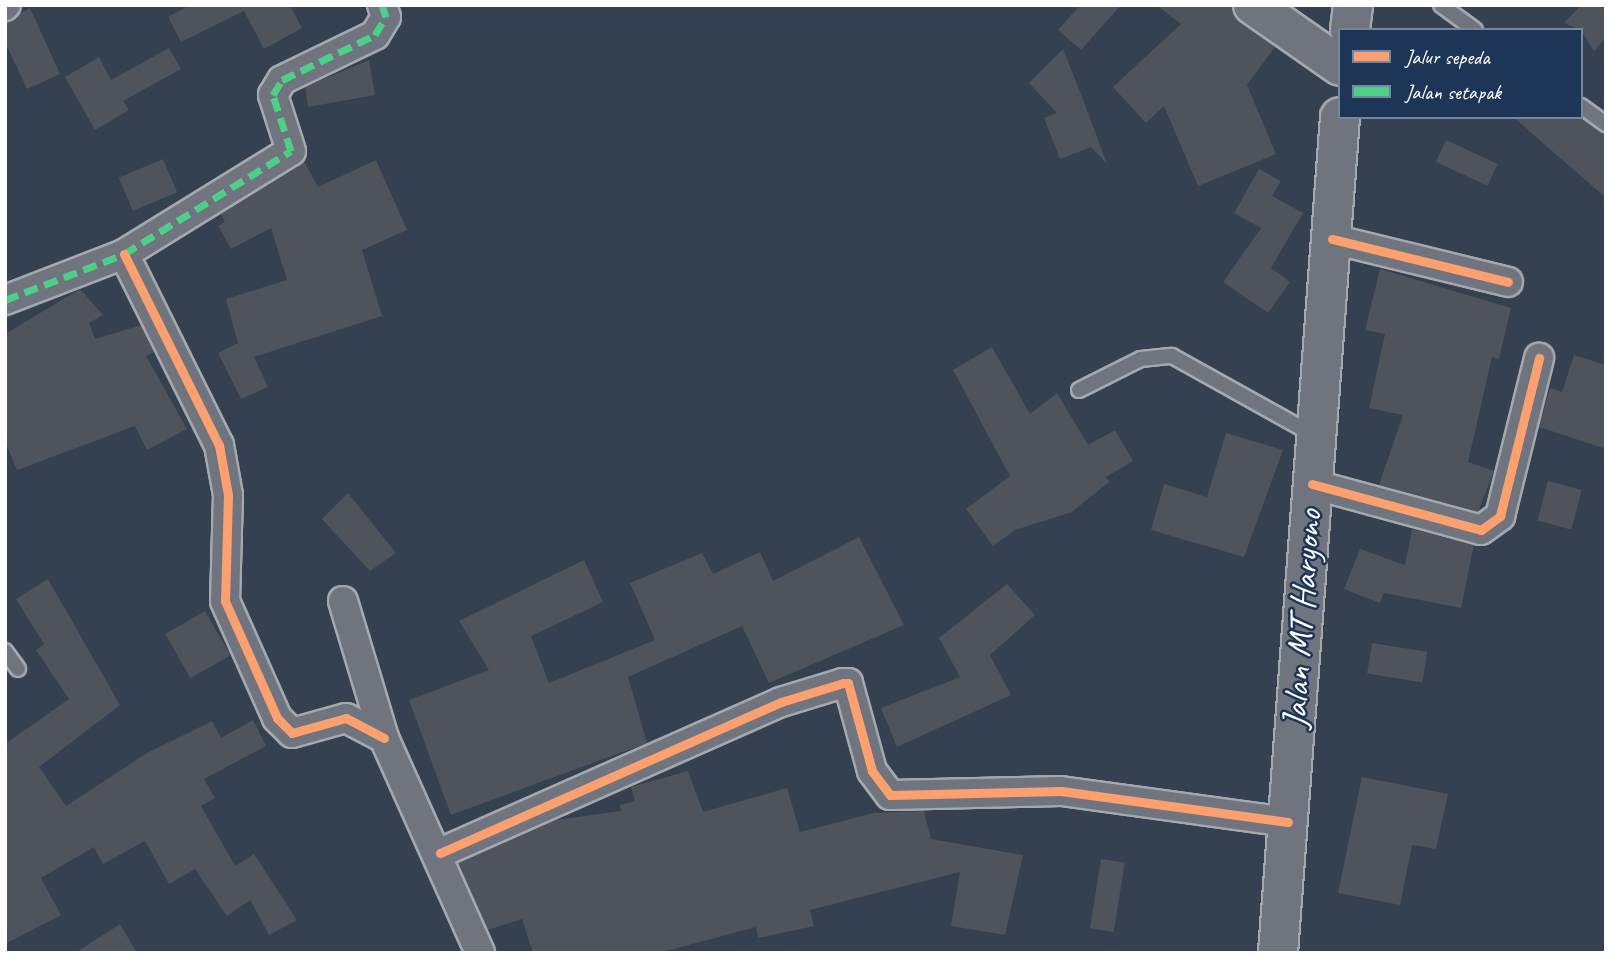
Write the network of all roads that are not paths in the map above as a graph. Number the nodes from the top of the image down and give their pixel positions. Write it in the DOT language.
graph roads {
  1 [pos="382,5"];
  2 [pos="1252,5"];
  3 [pos="1353,5"];
  4 [pos="1441,5"];
  5 [pos="1350,28"];
  6 [pos="1472,28"];
  7 [pos="1338,65"];
  8 [pos="1583,107"];
  9 [pos="1340,119"];
  10 [pos="1606,124"];
  11 [pos="1332,239"];
  12 [pos="124,254"];
  13 [pos="1508,282"];
  14 [pos="5,300"];
  15 [pos="1539,358"];
  16 [pos="1079,390"];
  17 [pos="1314,435"];
  18 [pos="1312,484"];
  19 [pos="343,601"];
  20 [pos="5,650"];
  21 [pos="18,669"];
  22 [pos="384,738"];
  23 [pos="1288,822"];
  24 [pos="440,853"];
  25 [pos="471,950"];
  26 [pos="1278,953"];
  1 -- 12 [label="street"];
  2 -- 7 [label="main road"];
  3 -- 5 [label="main road"];
  4 -- 6 [label="lane"];
  8 -- 10 [label="lane"];
  9 -- 11 [label="main road, Jalan MT Haryono"];
  11 -- 13 [label="street"];
  11 -- 17 [label="main road, Jalan MT Haryono"];
  12 -- 14 [label="street"];
  12 -- 22 [label="street"];
  15 -- 18 [label="street"];
  16 -- 17 [label="lane"];
  17 -- 18 [label="main road, Jalan MT Haryono"];
  18 -- 23 [label="main road, Jalan MT Haryono"];
  19 -- 22 [label="street"];
  20 -- 21 [label="lane"];
  22 -- 24 [label="street"];
  23 -- 24 [label="street"];
  23 -- 26 [label="main road, Jalan MT Haryono"];
  24 -- 25 [label="street"];
}
